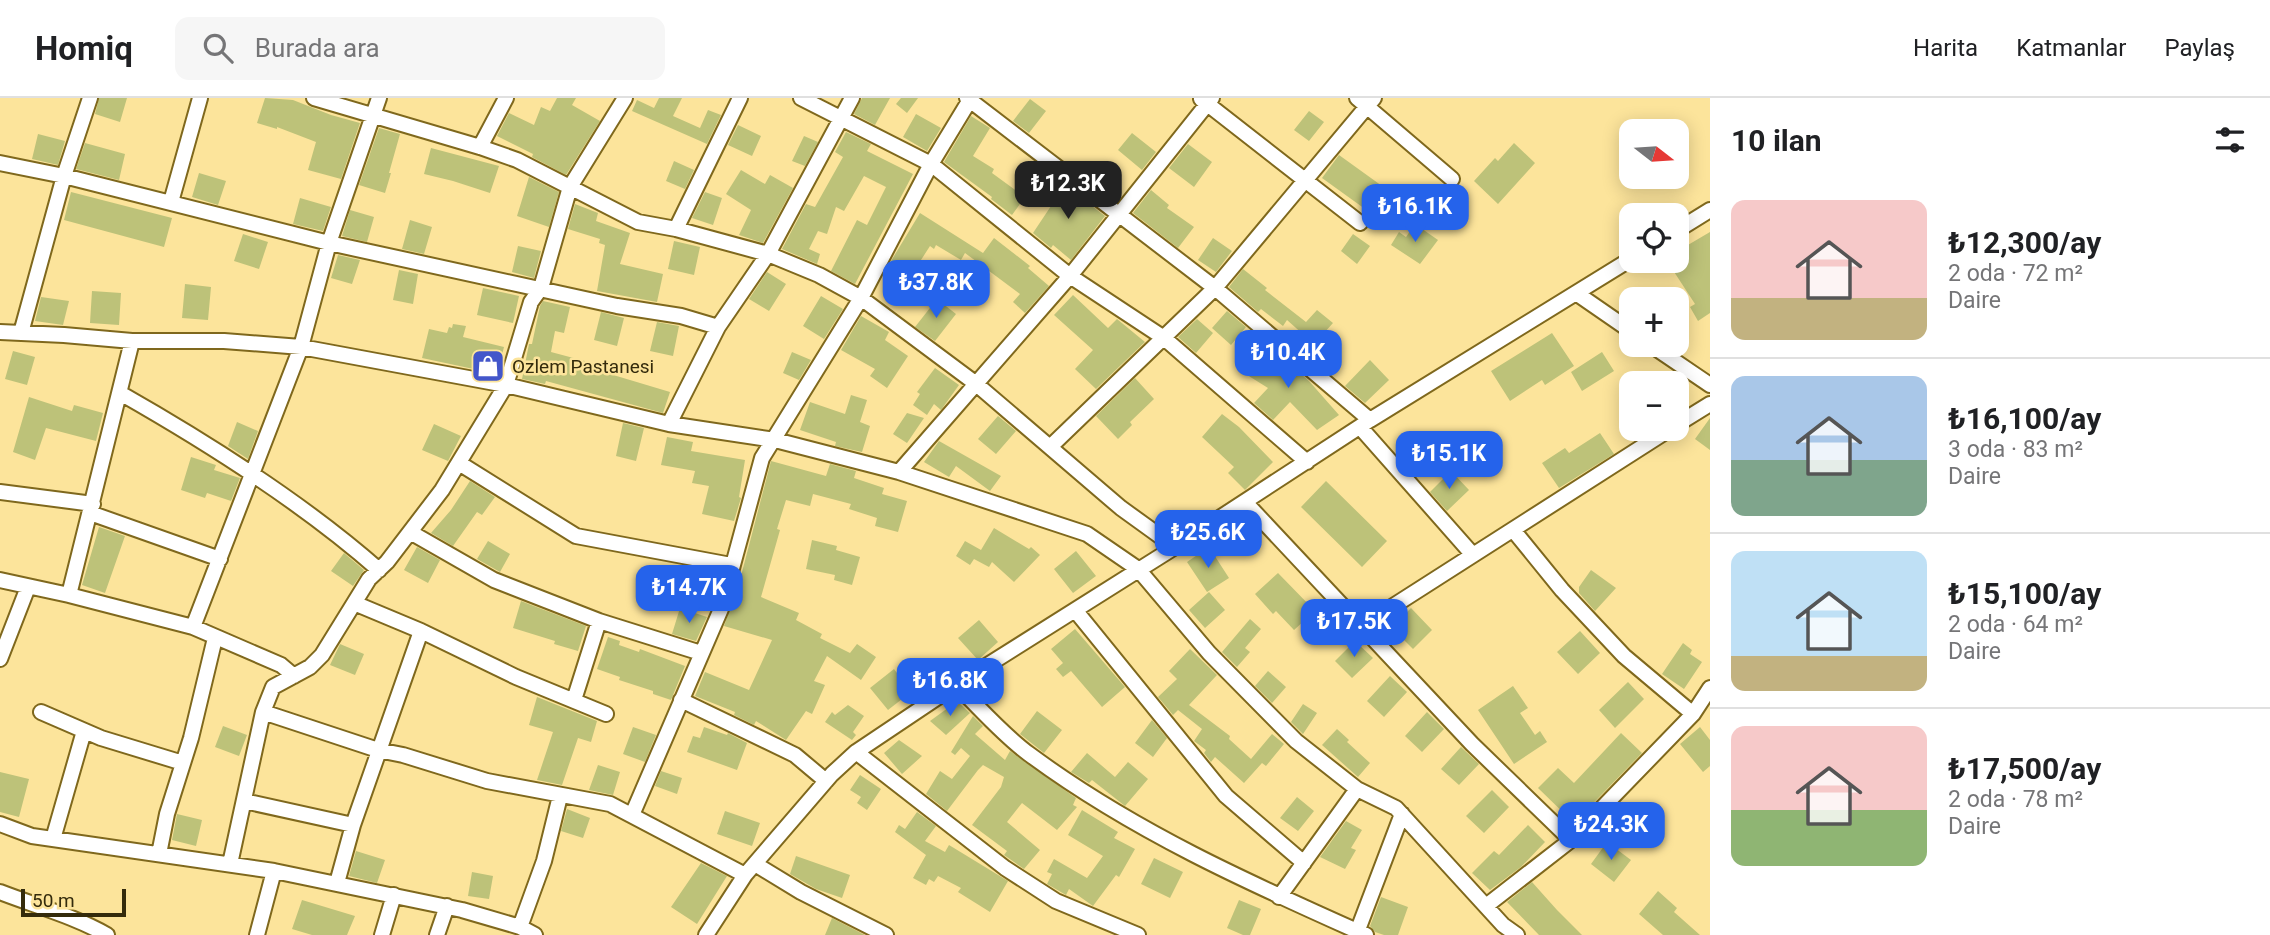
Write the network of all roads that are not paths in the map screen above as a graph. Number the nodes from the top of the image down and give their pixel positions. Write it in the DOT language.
graph roads {
  1 [pos="90,98"];
  2 [pos="200,98"];
  3 [pos="314,98"];
  4 [pos="379,98"];
  5 [pos="506,98"];
  6 [pos="625,98"];
  7 [pos="740,98"];
  8 [pos="801,98"];
  9 [pos="852,98"];
  10 [pos="970,99"];
  11 [pos="1206,100"];
  12 [pos="1366,101"];
  13 [pos="372,114"];
  14 [pos="841,119"];
  15 [pos="480,147"];
  16 [pos="0,163"];
  17 [pos="931,164"];
  18 [pos="64,176"];
  19 [pos="1452,179"];
  20 [pos="1304,180"];
  21 [pos="570,187"];
  22 [pos="171,202"];
  23 [pos="1710,211"];
  24 [pos="1120,214"];
  25 [pos="1360,223"];
  26 [pos="1689,223"];
  27 [pos="676,229"];
  28 [pos="329,243"];
  29 [pos="768,254"];
  30 [pos="1619,266"];
  31 [pos="1070,276"];
  32 [pos="541,288"];
  33 [pos="1215,288"];
  34 [pos="1576,293"];
  35 [pos="861,298"];
  36 [pos="1619,323"];
  37 [pos="718,327"];
  38 [pos="0,332"];
  39 [pos="21,333"];
  40 [pos="1164,338"];
  41 [pos="132,341"];
  42 [pos="301,347"];
  43 [pos="1669,357"];
  44 [pos="975,383"];
  45 [pos="506,385"];
  46 [pos="1710,385"];
  47 [pos="120,393"];
  48 [pos="1710,404"];
  49 [pos="1689,417"];
  50 [pos="1365,423"];
  51 [pos="669,424"];
  52 [pos="775,440"];
  53 [pos="1652,441"];
  54 [pos="1049,447"];
  55 [pos="1307,462"];
  56 [pos="458,463"];
  57 [pos="899,472"];
  58 [pos="253,476"];
  59 [pos="0,492"];
  60 [pos="1245,502"];
  61 [pos="91,509"];
  62 [pos="1514,531"];
  63 [pos="410,532"];
  64 [pos="1175,547"];
  65 [pos="1473,555"];
  66 [pos="220,559"];
  67 [pos="731,565"];
  68 [pos="1138,569"];
  69 [pos="379,570"];
  70 [pos="0,580"];
  71 [pos="28,587"];
  72 [pos="69,595"];
  73 [pos="354,603"];
  74 [pos="1075,610"];
  75 [pos="599,621"];
  76 [pos="1362,626"];
  77 [pos="193,627"];
  78 [pos="421,631"];
  79 [pos="215,638"];
  80 [pos="701,653"];
  81 [pos="0,659"];
  82 [pos="294,676"];
  83 [pos="956,685"];
  84 [pos="1710,688"];
  85 [pos="573,700"];
  86 [pos="681,700"];
  87 [pos="41,712"];
  88 [pos="263,712"];
  89 [pos="606,714"];
  90 [pos="1693,714"];
  91 [pos="84,731"];
  92 [pos="378,750"];
  93 [pos="856,752"];
  94 [pos="183,763"];
  95 [pos="826,781"];
  96 [pos="1357,789"];
  97 [pos="560,796"];
  98 [pos="244,801"];
  99 [pos="1402,814"];
  100 [pos="632,815"];
  101 [pos="0,824"];
  102 [pos="353,825"];
  103 [pos="53,839"];
  104 [pos="1571,841"];
  105 [pos="159,854"];
  106 [pos="230,863"];
  107 [pos="1304,863"];
  108 [pos="750,869"];
  109 [pos="274,871"];
  110 [pos="337,883"];
  111 [pos="0,892"];
  112 [pos="394,895"];
  113 [pos="1279,897"];
  114 [pos="447,906"];
  115 [pos="1486,906"];
  116 [pos="520,927"];
  117 [pos="1360,934"];
  118 [pos="107,935"];
  119 [pos="257,935"];
  120 [pos="382,935"];
  121 [pos="437,935"];
  122 [pos="535,935"];
  123 [pos="706,935"];
  124 [pos="886,935"];
  125 [pos="1138,935"];
  126 [pos="1517,935"];
  1 -- 18 [label="street"];
  2 -- 22 [label="street"];
  3 -- 13 [label="street"];
  4 -- 13 [label="street"];
  5 -- 15 [label="street"];
  6 -- 21 [label="street"];
  7 -- 27 [label="street"];
  8 -- 14 [label="street"];
  9 -- 14 [label="street"];
  10 -- 17 [label="street"];
  10 -- 24 [label="street"];
  11 -- 20 [label="street"];
  11 -- 24 [label="street"];
  12 -- 19 [label="street"];
  12 -- 20 [label="street"];
  13 -- 15 [label="street"];
  13 -- 28 [label="street"];
  14 -- 17 [label="street"];
  14 -- 29 [label="street"];
  15 -- 21 [label="street"];
  16 -- 18 [label="street"];
  17 -- 31 [label="street"];
  17 -- 35 [label="street"];
  18 -- 22 [label="street"];
  18 -- 39 [label="street"];
  20 -- 25 [label="street"];
  20 -- 33 [label="street"];
  21 -- 27 [label="street"];
  21 -- 32 [label="street"];
  22 -- 28 [label="street"];
  23 -- 26 [label="street"];
  24 -- 31 [label="street"];
  24 -- 33 [label="street"];
  27 -- 29 [label="street"];
  28 -- 32 [label="street"];
  28 -- 42 [label="street"];
  29 -- 35 [label="street"];
  29 -- 37 [label="street"];
  30 -- 34 [label="street"];
  31 -- 40 [label="street"];
  31 -- 44 [label="street"];
  32 -- 37 [label="street"];
  32 -- 45 [label="street"];
  33 -- 40 [label="street"];
  33 -- 50 [label="street"];
  34 -- 36 [label="street"];
  34 -- 50 [label="street"];
  35 -- 44 [label="street"];
  35 -- 52 [label="street"];
  37 -- 51 [label="street"];
  38 -- 39 [label="street"];
  39 -- 41 [label="street"];
  40 -- 54 [label="street"];
  40 -- 55 [label="street"];
  41 -- 42 [label="street"];
  41 -- 47 [label="street"];
  42 -- 45 [label="street"];
  42 -- 58 [label="street"];
  43 -- 46 [label="street"];
  44 -- 54 [label="street"];
  44 -- 57 [label="street"];
  45 -- 51 [label="street"];
  45 -- 56 [label="street"];
  47 -- 58 [label="street"];
  47 -- 61 [label="street"];
  48 -- 49 [label="street"];
  50 -- 55 [label="street"];
  50 -- 65 [label="street"];
  51 -- 52 [label="street"];
  52 -- 57 [label="street"];
  52 -- 67 [label="street"];
  53 -- 62 [label="street"];
  54 -- 64 [label="street"];
  55 -- 60 [label="street"];
  56 -- 63 [label="street"];
  56 -- 67 [label="street"];
  57 -- 68 [label="street"];
  58 -- 66 [label="street"];
  58 -- 69 [label="street"];
  59 -- 61 [label="street"];
  60 -- 64 [label="street"];
  60 -- 76 [label="street"];
  61 -- 66 [label="street"];
  61 -- 72 [label="street"];
  62 -- 65 [label="street"];
  62 -- 90 [label="street"];
  63 -- 69 [label="street"];
  63 -- 75 [label="street"];
  64 -- 68 [label="street"];
  65 -- 76 [label="street"];
  66 -- 77 [label="street"];
  67 -- 80 [label="street"];
  68 -- 74 [label="street"];
  68 -- 96 [label="street"];
  69 -- 73 [label="street"];
  70 -- 71 [label="street"];
  71 -- 72 [label="street"];
  71 -- 81 [label="street"];
  72 -- 77 [label="street"];
  73 -- 78 [label="street"];
  73 -- 82 [label="street"];
  74 -- 83 [label="street"];
  74 -- 107 [label="street"];
  75 -- 80 [label="street"];
  75 -- 85 [label="street"];
  76 -- 104 [label="street"];
  77 -- 79 [label="street"];
  78 -- 85 [label="street"];
  78 -- 92 [label="street"];
  79 -- 82 [label="street"];
  79 -- 94 [label="street"];
  80 -- 86 [label="street"];
  82 -- 88 [label="street"];
  83 -- 93 [label="street"];
  83 -- 113 [label="street"];
  84 -- 90 [label="street"];
  85 -- 89 [label="street"];
  86 -- 95 [label="street"];
  86 -- 100 [label="street"];
  87 -- 91 [label="street"];
  88 -- 92 [label="street"];
  88 -- 98 [label="street"];
  90 -- 104 [label="street"];
  91 -- 94 [label="street"];
  91 -- 103 [label="street"];
  92 -- 97 [label="street"];
  92 -- 102 [label="street"];
  93 -- 95 [label="street"];
  93 -- 125 [label="street"];
  94 -- 105 [label="street"];
  95 -- 108 [label="street"];
  96 -- 99 [label="street"];
  96 -- 107 [label="street"];
  97 -- 100 [label="street"];
  97 -- 116 [label="street"];
  98 -- 102 [label="street"];
  98 -- 106 [label="street"];
  99 -- 115 [label="street"];
  99 -- 117 [label="street"];
  100 -- 108 [label="street"];
  101 -- 103 [label="street"];
  102 -- 110 [label="street"];
  103 -- 105 [label="street"];
  104 -- 115 [label="street"];
  105 -- 106 [label="street"];
  106 -- 109 [label="street"];
  107 -- 113 [label="street"];
  108 -- 123 [label="street"];
  108 -- 124 [label="street"];
  109 -- 110 [label="street"];
  109 -- 119 [label="street"];
  110 -- 112 [label="street"];
  111 -- 118 [label="street"];
  112 -- 114 [label="street"];
  112 -- 120 [label="street"];
  113 -- 117 [label="street"];
  114 -- 116 [label="street"];
  114 -- 121 [label="street"];
  115 -- 126 [label="street"];
  116 -- 122 [label="street"];
}
